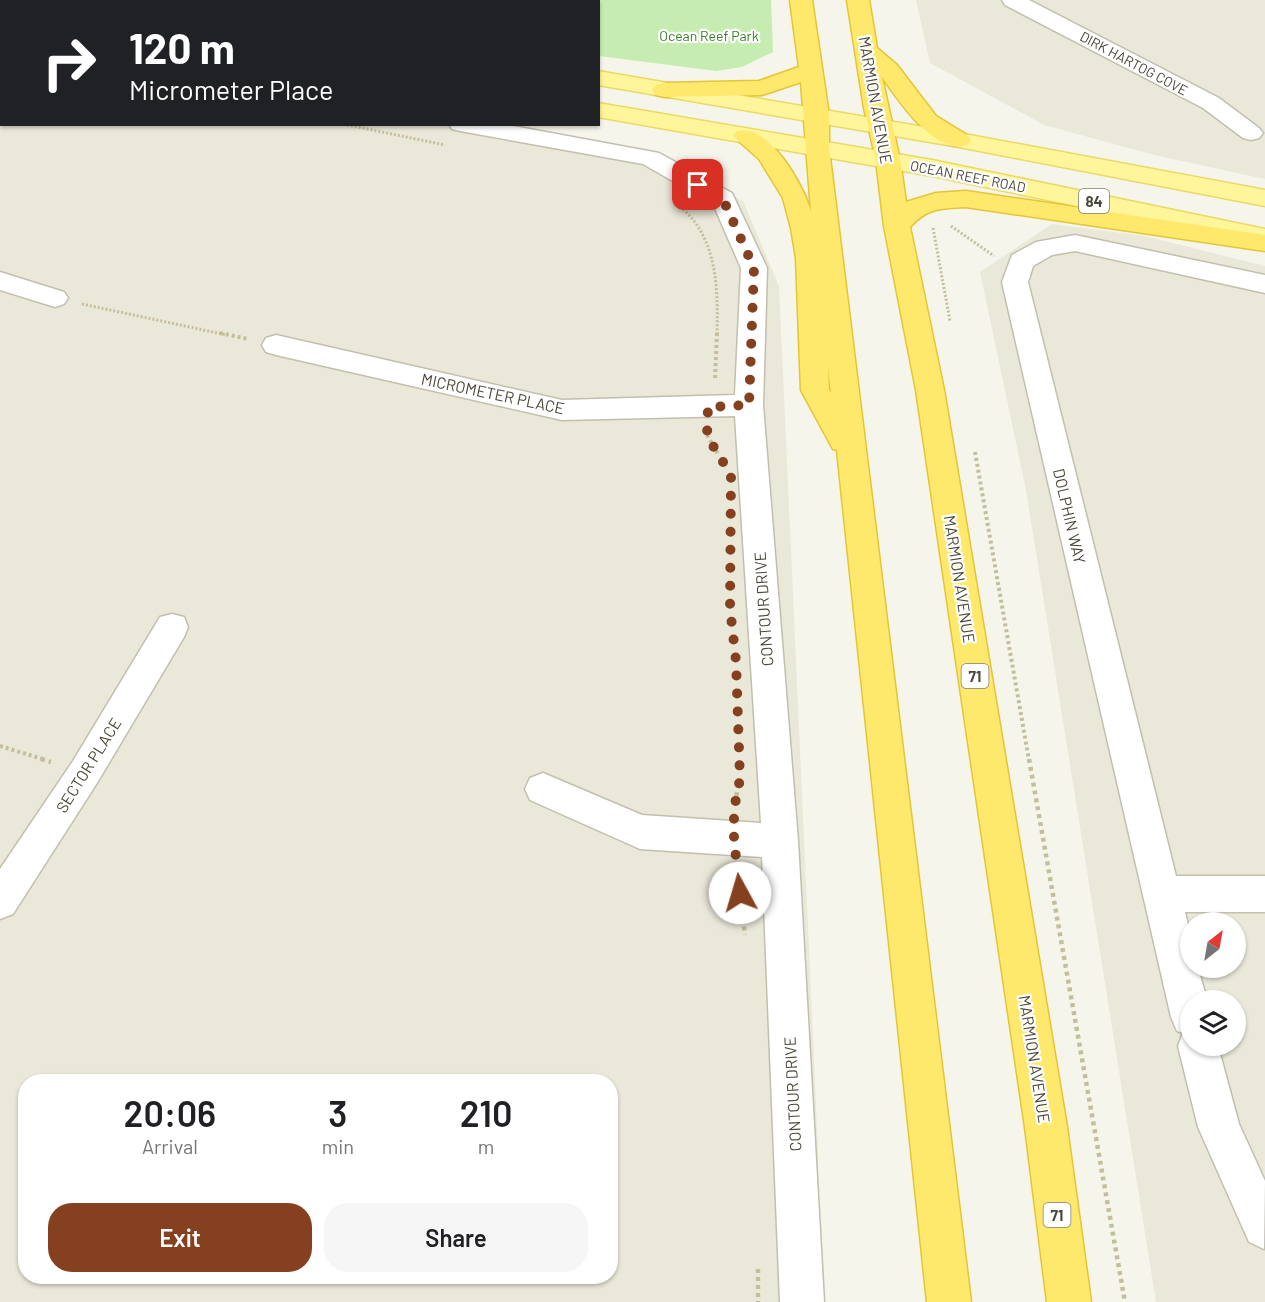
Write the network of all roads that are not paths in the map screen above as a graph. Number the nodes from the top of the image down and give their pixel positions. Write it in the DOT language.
graph roads {
  1 [pos="801,0"];
  2 [pos="858,0"];
  3 [pos="1013,0"];
  4 [pos="867,51"];
  5 [pos="811,70"];
  6 [pos="600,78"];
  7 [pos="664,90"];
  8 [pos="600,110"];
  9 [pos="817,115"];
  10 [pos="471,126"];
  11 [pos="881,127"];
  12 [pos="1251,133"];
  13 [pos="745,136"];
  14 [pos="959,140"];
  15 [pos="817,149"];
  16 [pos="888,160"];
  17 [pos="1265,198"];
  18 [pos="897,226"];
  19 [pos="1265,237"];
  20 [pos="1265,243"];
  21 [pos="0,281"];
  22 [pos="1265,284"];
  23 [pos="55,298"];
  24 [pos="276,345"];
  25 [pos="749,405"];
  26 [pos="851,456"];
  27 [pos="172,627"];
  28 [pos="543,789"];
  29 [pos="780,841"];
  30 [pos="1160,894"];
  31 [pos="1265,894"];
  32 [pos="0,902"];
  33 [pos="1184,990"];
  34 [pos="1201,1056"];
  35 [pos="1264,1227"];
  36 [pos="802,1302"];
  37 [pos="949,1302"];
  38 [pos="1069,1302"];
  1 -- 5 [label="highway"];
  2 -- 4 [label="highway, MARMION AVENUE / 71"];
  3 -- 12 [label="street, DIRK HARTOG COVE"];
  4 -- 11 [label="highway, MARMION AVENUE / 71"];
  4 -- 14 [label="highway"];
  5 -- 7 [label="highway"];
  5 -- 9 [label="highway"];
  6 -- 7 [label="main road, OCEAN REEF ROAD"];
  7 -- 9 [label="main road, OCEAN REEF ROAD"];
  8 -- 13 [label="main road, OCEAN REEF ROAD"];
  9 -- 11 [label="main road, OCEAN REEF ROAD"];
  9 -- 15 [label="highway"];
  10 -- 25 [label="street, CONTOUR DRIVE"];
  11 -- 14 [label="main road, OCEAN REEF ROAD / 84"];
  11 -- 16 [label="highway, MARMION AVENUE / 71"];
  13 -- 15 [label="main road, OCEAN REEF ROAD"];
  13 -- 26 [label="highway"];
  14 -- 17 [label="main road, OCEAN REEF ROAD / 84"];
  15 -- 16 [label="main road, OCEAN REEF ROAD"];
  15 -- 26 [label="highway"];
  16 -- 18 [label="highway, MARMION AVENUE / 71"];
  16 -- 19 [label="main road, OCEAN REEF ROAD / 84"];
  18 -- 20 [label="highway"];
  18 -- 38 [label="highway, MARMION AVENUE / 71"];
  21 -- 23 [label="street"];
  22 -- 30 [label="street, DOLPHIN WAY"];
  24 -- 25 [label="street, MICROMETER PLACE"];
  25 -- 29 [label="street, CONTOUR DRIVE"];
  26 -- 37 [label="highway"];
  27 -- 32 [label="street, SECTOR PLACE"];
  28 -- 29 [label="street"];
  29 -- 36 [label="street, CONTOUR DRIVE"];
  30 -- 31 [label="street"];
  30 -- 33 [label="street, DOLPHIN WAY"];
  34 -- 35 [label="street"];
}
